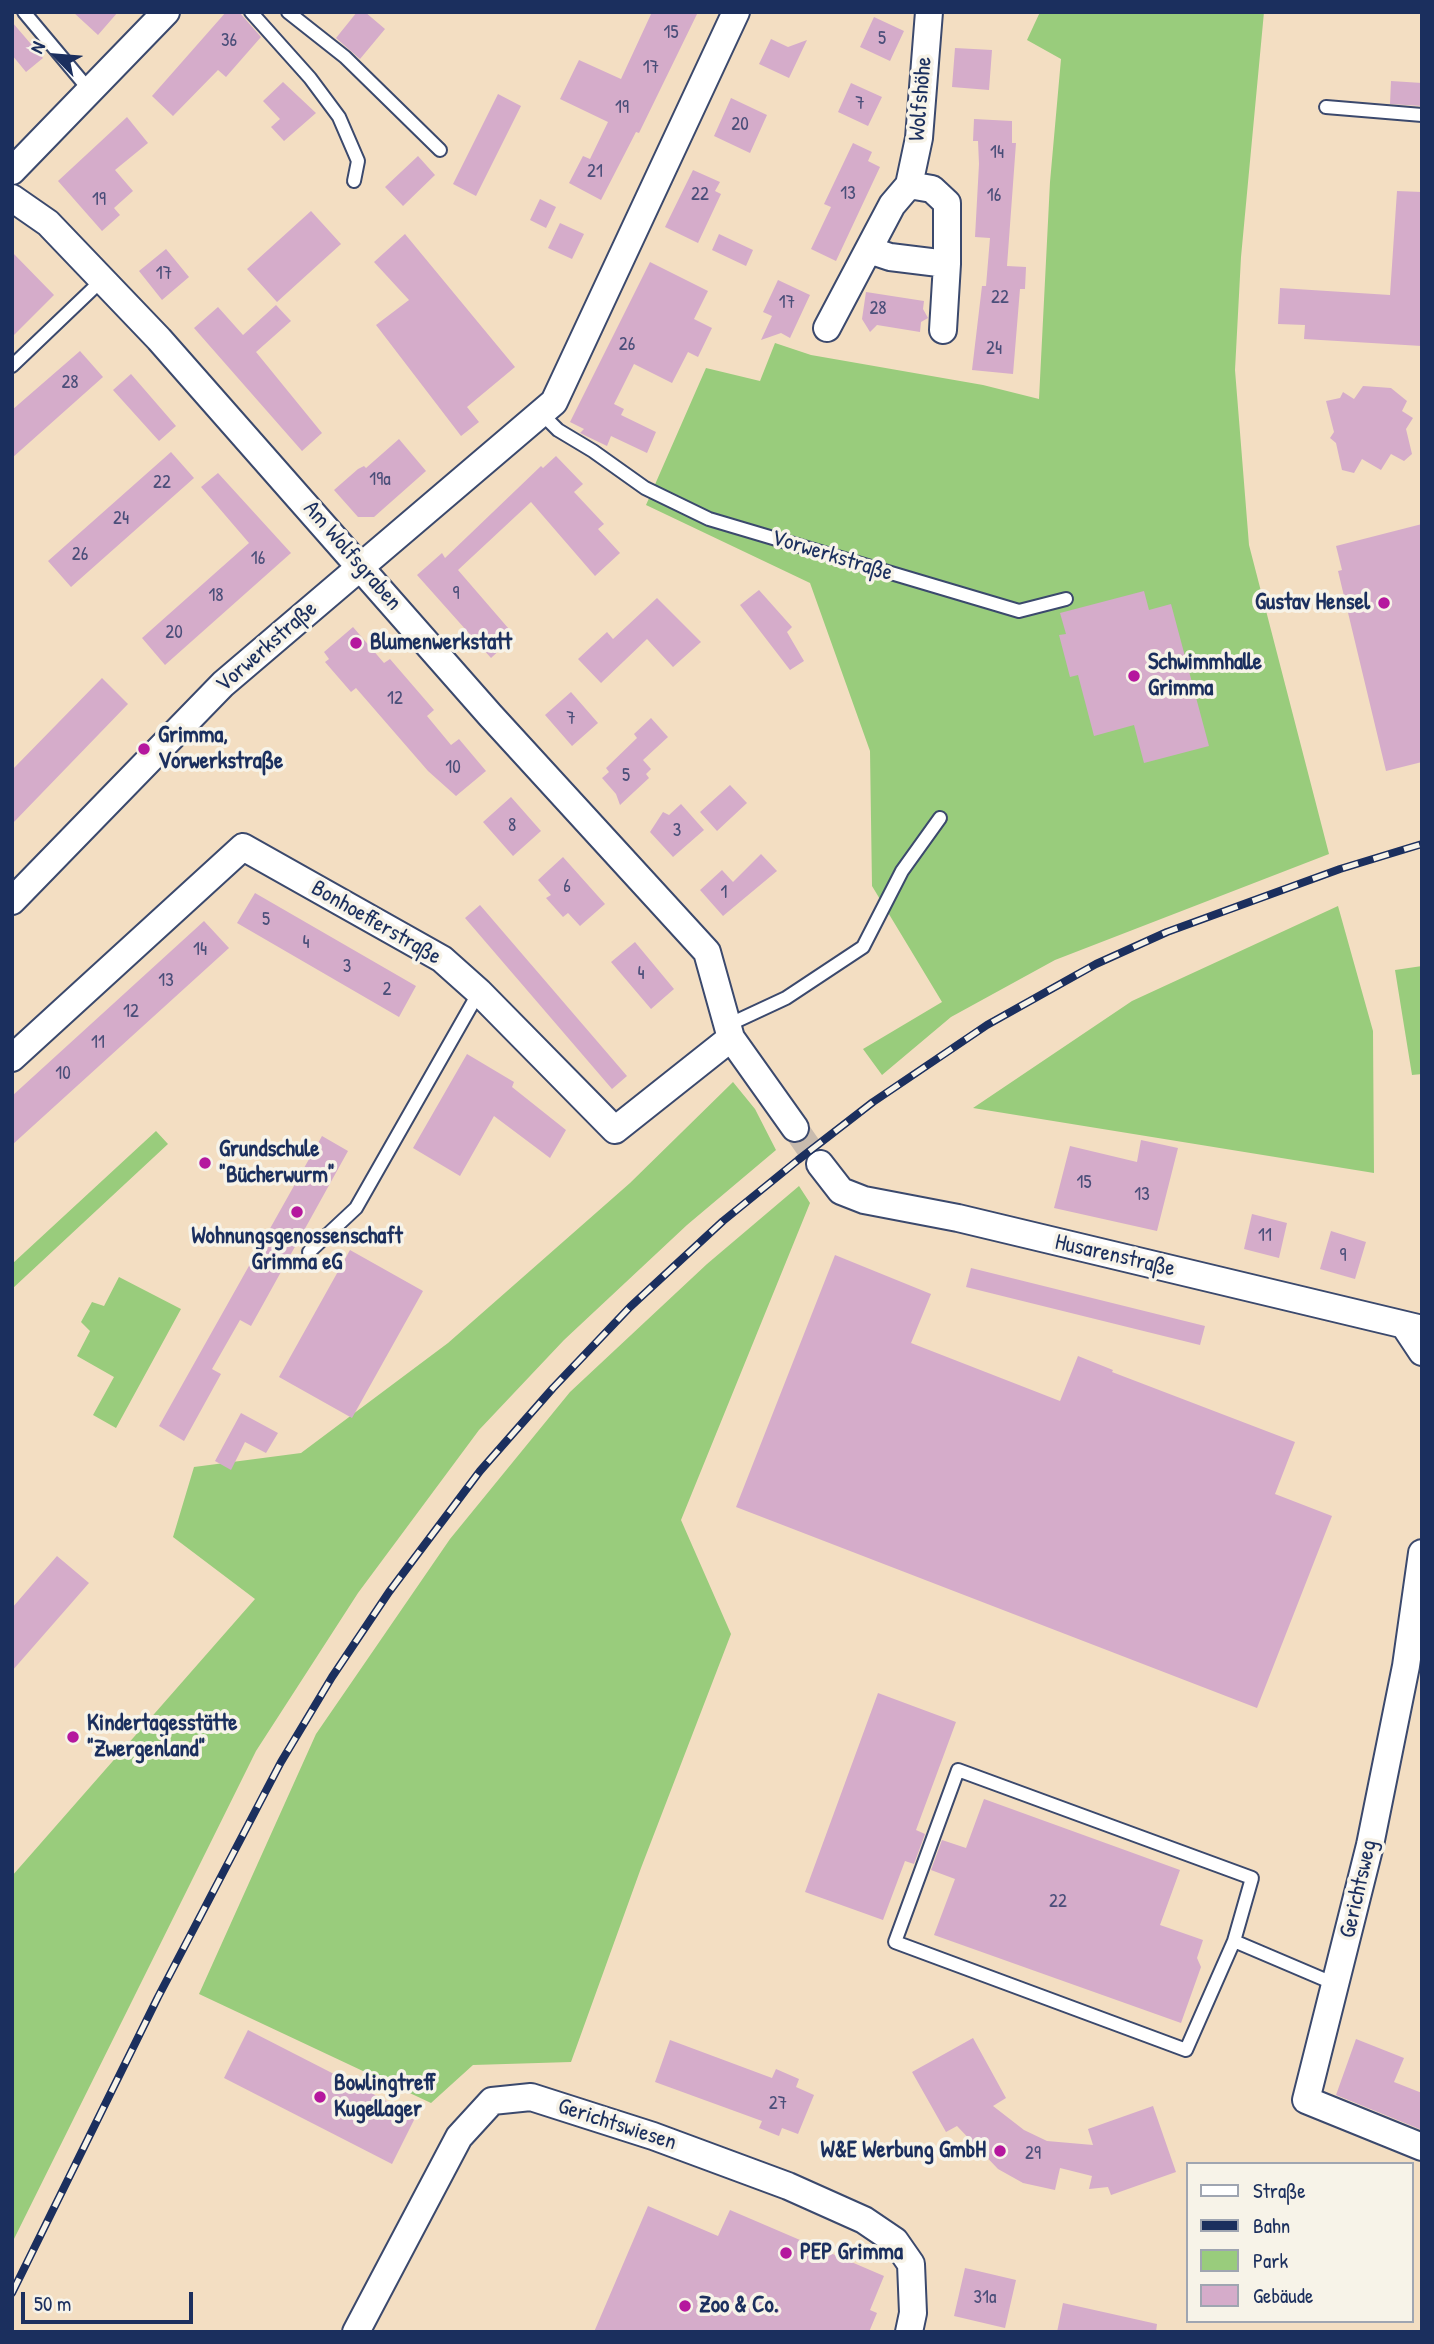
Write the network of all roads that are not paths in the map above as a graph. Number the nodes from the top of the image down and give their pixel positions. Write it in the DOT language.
graph roads {
  1 [pos="24,12"];
  2 [pos="166,12"];
  3 [pos="251,12"];
  4 [pos="288,12"];
  5 [pos="736,12"];
  6 [pos="929,12"];
  7 [pos="91,93"];
  8 [pos="1326,107"];
  9 [pos="1422,115"];
  10 [pos="440,150"];
  11 [pos="12,171"];
  12 [pos="355,181"];
  13 [pos="909,185"];
  14 [pos="12,198"];
  15 [pos="869,250"];
  16 [pos="947,264"];
  17 [pos="102,280"];
  18 [pos="827,328"];
  19 [pos="943,330"];
  20 [pos="12,366"];
  21 [pos="542,414"];
  22 [pos="360,566"];
  23 [pos="1066,599"];
  24 [pos="940,818"];
  25 [pos="12,901"];
  26 [pos="480,992"];
  27 [pos="730,1031"];
  28 [pos="12,1058"];
  29 [pos="795,1128"];
  30 [pos="820,1164"];
  31 [pos="309,1252"];
  32 [pos="1413,1327"];
  33 [pos="1422,1352"];
  34 [pos="1422,1553"];
  35 [pos="1414,1668"];
  36 [pos="1234,1941"];
  37 [pos="1336,1984"];
  38 [pos="1422,2147"];
  39 [pos="356,2332"];
  40 [pos="909,2332"];
  1 -- 7 [label="lane"];
  2 -- 7 [label="street"];
  3 -- 12 [label="lane"];
  4 -- 10 [label="lane"];
  5 -- 21 [label="street, Vorwerkstraße"];
  6 -- 13 [label="street, Wolfshöhe"];
  7 -- 11 [label="street"];
  8 -- 9 [label="lane"];
  13 -- 15 [label="street, Wolfshöhe"];
  13 -- 16 [label="street"];
  14 -- 17 [label="street, Am Wolfsgraben"];
  15 -- 16 [label="street"];
  15 -- 18 [label="street, Wolfshöhe"];
  16 -- 19 [label="street"];
  17 -- 20 [label="lane"];
  17 -- 22 [label="street, Am Wolfsgraben"];
  21 -- 22 [label="street, Vorwerkstraße"];
  21 -- 23 [label="lane, Vorwerkstraße"];
  22 -- 25 [label="street, Vorwerkstraße"];
  22 -- 27 [label="street, Am Wolfsgraben"];
  24 -- 27 [label="lane"];
  26 -- 27 [label="street, Bonhoefferstraße"];
  26 -- 28 [label="street, Bonhoefferstraße"];
  26 -- 31 [label="lane"];
  27 -- 29 [label="street"];
  30 -- 32 [label="street, Husarenstraße"];
  32 -- 33 [label="street"];
  34 -- 35 [label="street, Gerichtsweg"];
  35 -- 37 [label="street, Gerichtsweg"];
  36 -- 36 [label="lane"];
  36 -- 37 [label="lane"];
  37 -- 38 [label="street, Gerichtsweg"];
  39 -- 40 [label="street, Gerichtswiesen"];
}
